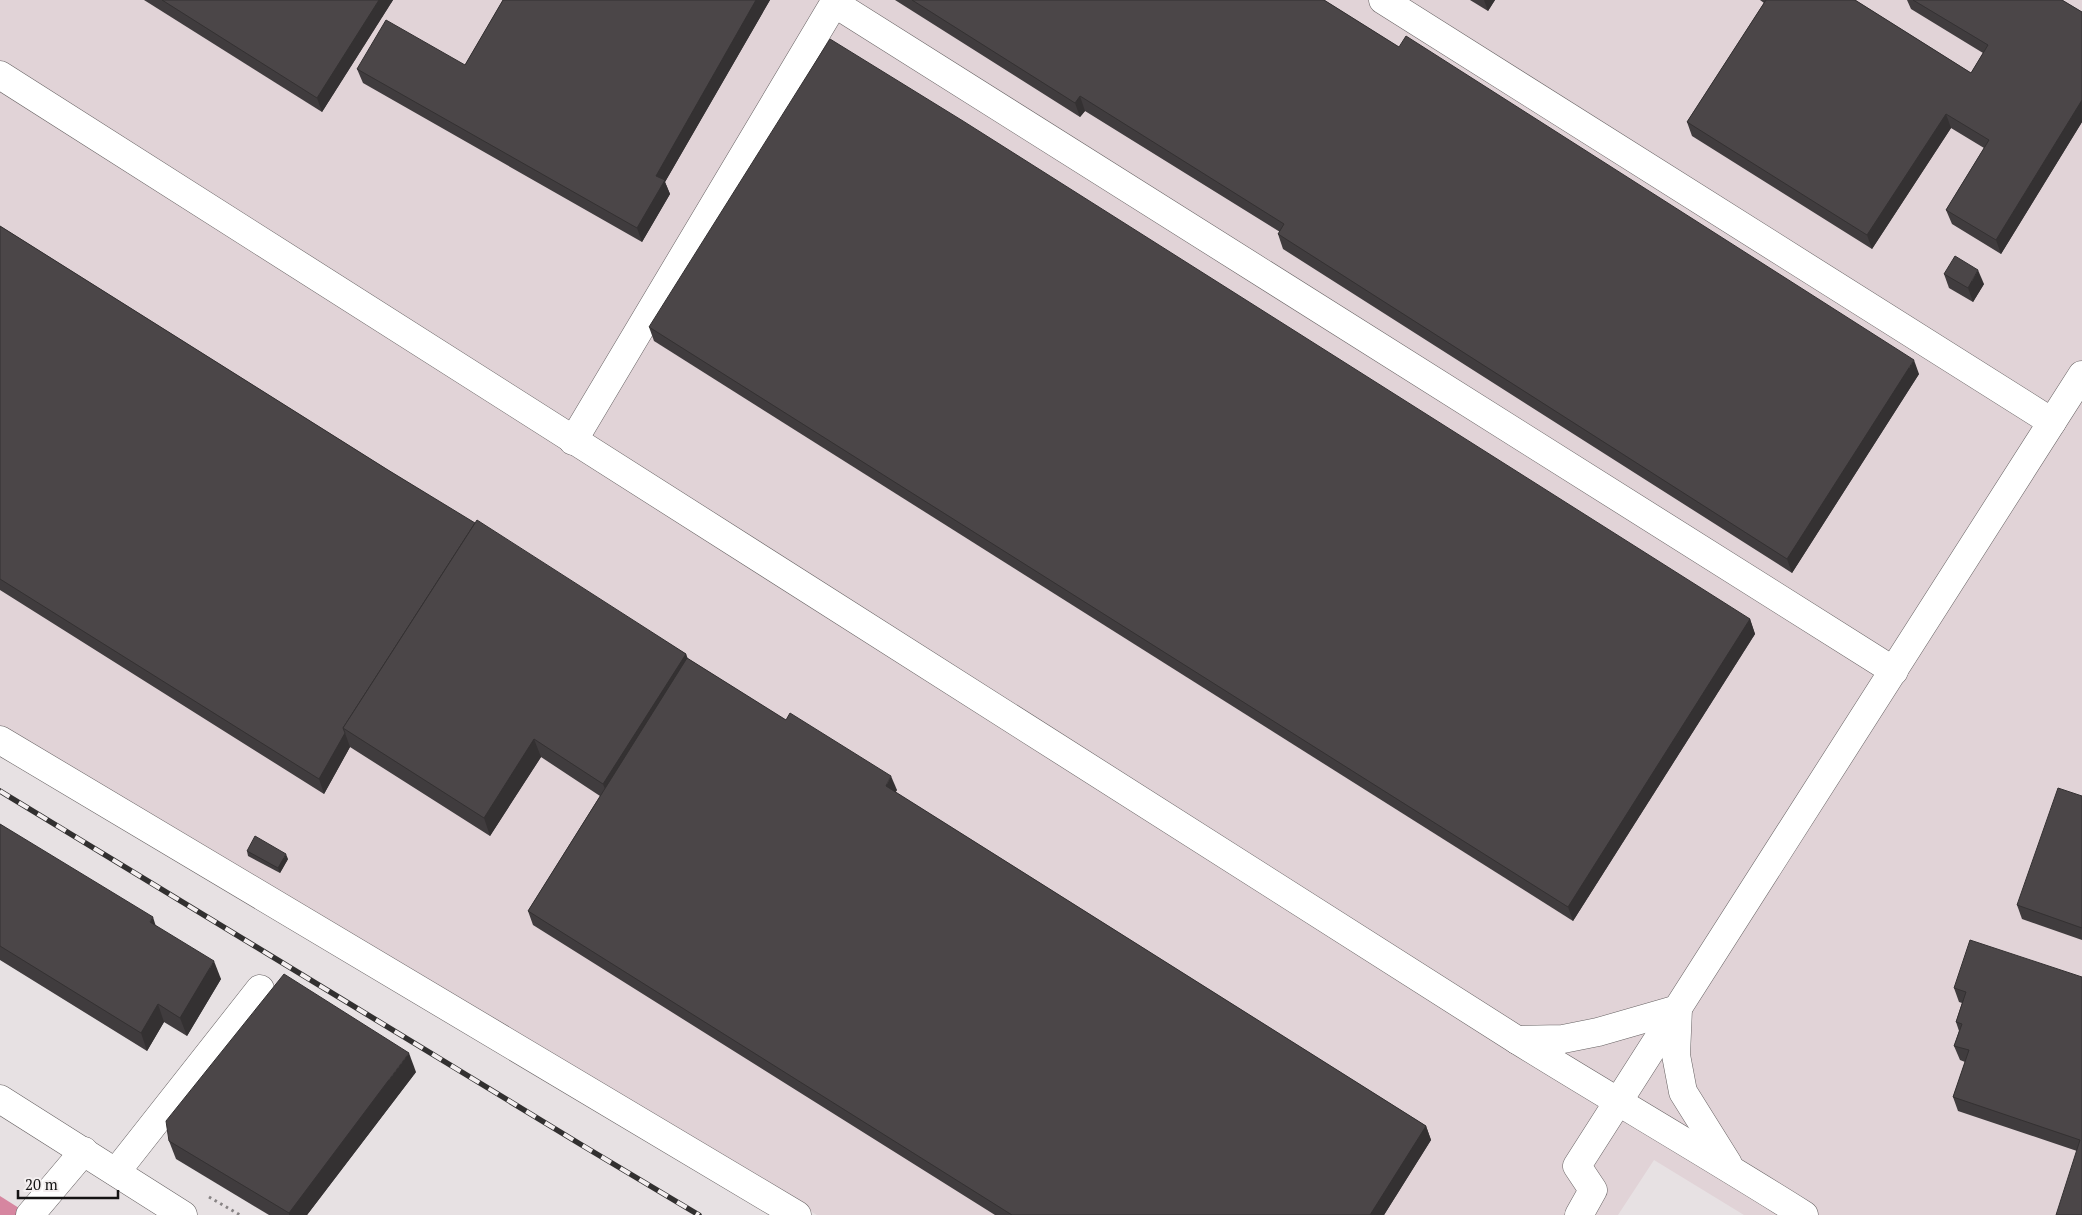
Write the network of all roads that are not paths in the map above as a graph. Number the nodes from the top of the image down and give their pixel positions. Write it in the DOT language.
graph roads {
  1 [pos="1383,0"];
  2 [pos="836,2"];
  3 [pos="0,75"];
  4 [pos="2082,375"];
  5 [pos="2052,422"];
  6 [pos="573,441"];
  7 [pos="1894,671"];
  8 [pos="0,740"];
  9 [pos="260,989"];
  10 [pos="1678,1009"];
  11 [pos="1517,1040"];
  12 [pos="0,1099"];
  13 [pos="1617,1102"];
  14 [pos="84,1151"];
  15 [pos="1732,1169"];
  16 [pos="116,1172"];
  17 [pos="30,1215"];
  18 [pos="183,1215"];
  19 [pos="797,1215"];
  20 [pos="1579,1215"];
  21 [pos="1804,1215"];
  1 -- 5 [label="street"];
  2 -- 6 [label="street"];
  2 -- 7 [label="street"];
  3 -- 6 [label="street"];
  4 -- 5 [label="street"];
  5 -- 7 [label="street"];
  6 -- 11 [label="street"];
  7 -- 10 [label="street"];
  8 -- 19 [label="street"];
  9 -- 16 [label="street"];
  10 -- 11 [label="street"];
  10 -- 13 [label="street"];
  10 -- 15 [label="street"];
  11 -- 13 [label="street"];
  12 -- 14 [label="street"];
  13 -- 15 [label="street"];
  13 -- 20 [label="street"];
  14 -- 16 [label="street"];
  14 -- 17 [label="street"];
  15 -- 21 [label="street"];
  16 -- 18 [label="street"];
}
